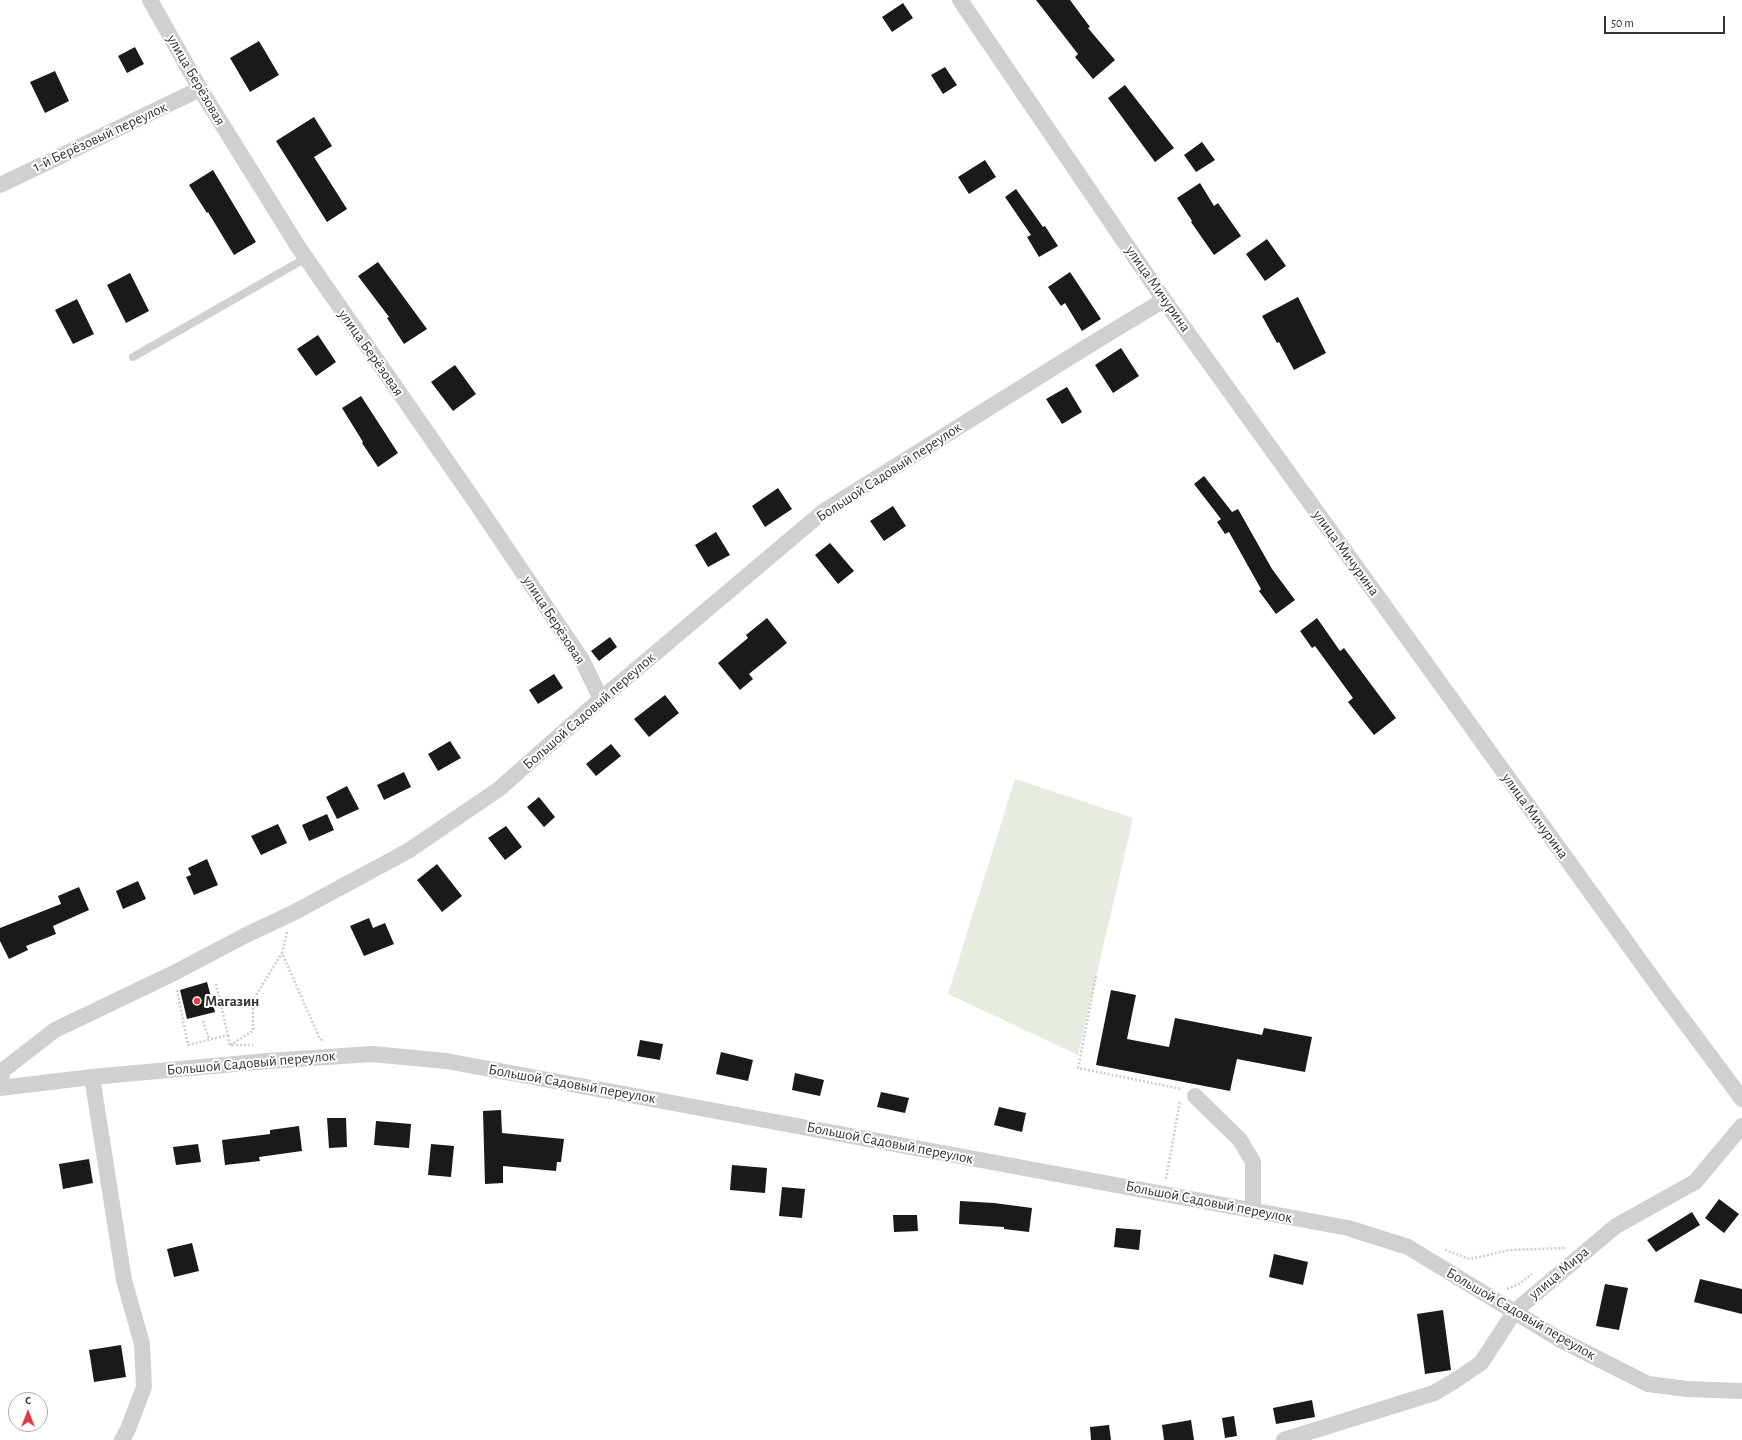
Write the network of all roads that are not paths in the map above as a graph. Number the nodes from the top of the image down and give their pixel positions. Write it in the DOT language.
graph roads {
  1 [pos="150,0"];
  2 [pos="960,0"];
  3 [pos="200,89"];
  4 [pos="0,184"];
  5 [pos="306,258"];
  6 [pos="1164,300"];
  7 [pos="133,357"];
  8 [pos="601,699"];
  9 [pos="92,1077"];
  10 [pos="0,1088"];
  11 [pos="1195,1096"];
  12 [pos="1742,1099"];
  13 [pos="1742,1126"];
  14 [pos="1254,1211"];
  15 [pos="1515,1311"];
  16 [pos="1742,1391"];
  17 [pos="122,1440"];
  18 [pos="1284,1440"];
  1 -- 3 [label="street, улица Берёзовая"];
  2 -- 6 [label="street, улица Мичурина"];
  3 -- 4 [label="street, 1-й Берёзовый переулок"];
  3 -- 5 [label="street, улица Берёзовая"];
  5 -- 7 [label="lane"];
  5 -- 8 [label="street, улица Берёзовая"];
  6 -- 8 [label="street, Большой Садовый переулок"];
  6 -- 12 [label="street, улица Мичурина"];
  8 -- 10 [label="street, Большой Садовый переулок"];
  9 -- 10 [label="street, Большой Садовый переулок"];
  9 -- 14 [label="street, Большой Садовый переулок"];
  9 -- 17 [label="street"];
  11 -- 14 [label="street"];
  13 -- 15 [label="street, улица Мира"];
  14 -- 15 [label="street, Большой Садовый переулок"];
  15 -- 16 [label="street, Большой Садовый переулок"];
  15 -- 18 [label="street, улица Мира"];
}
